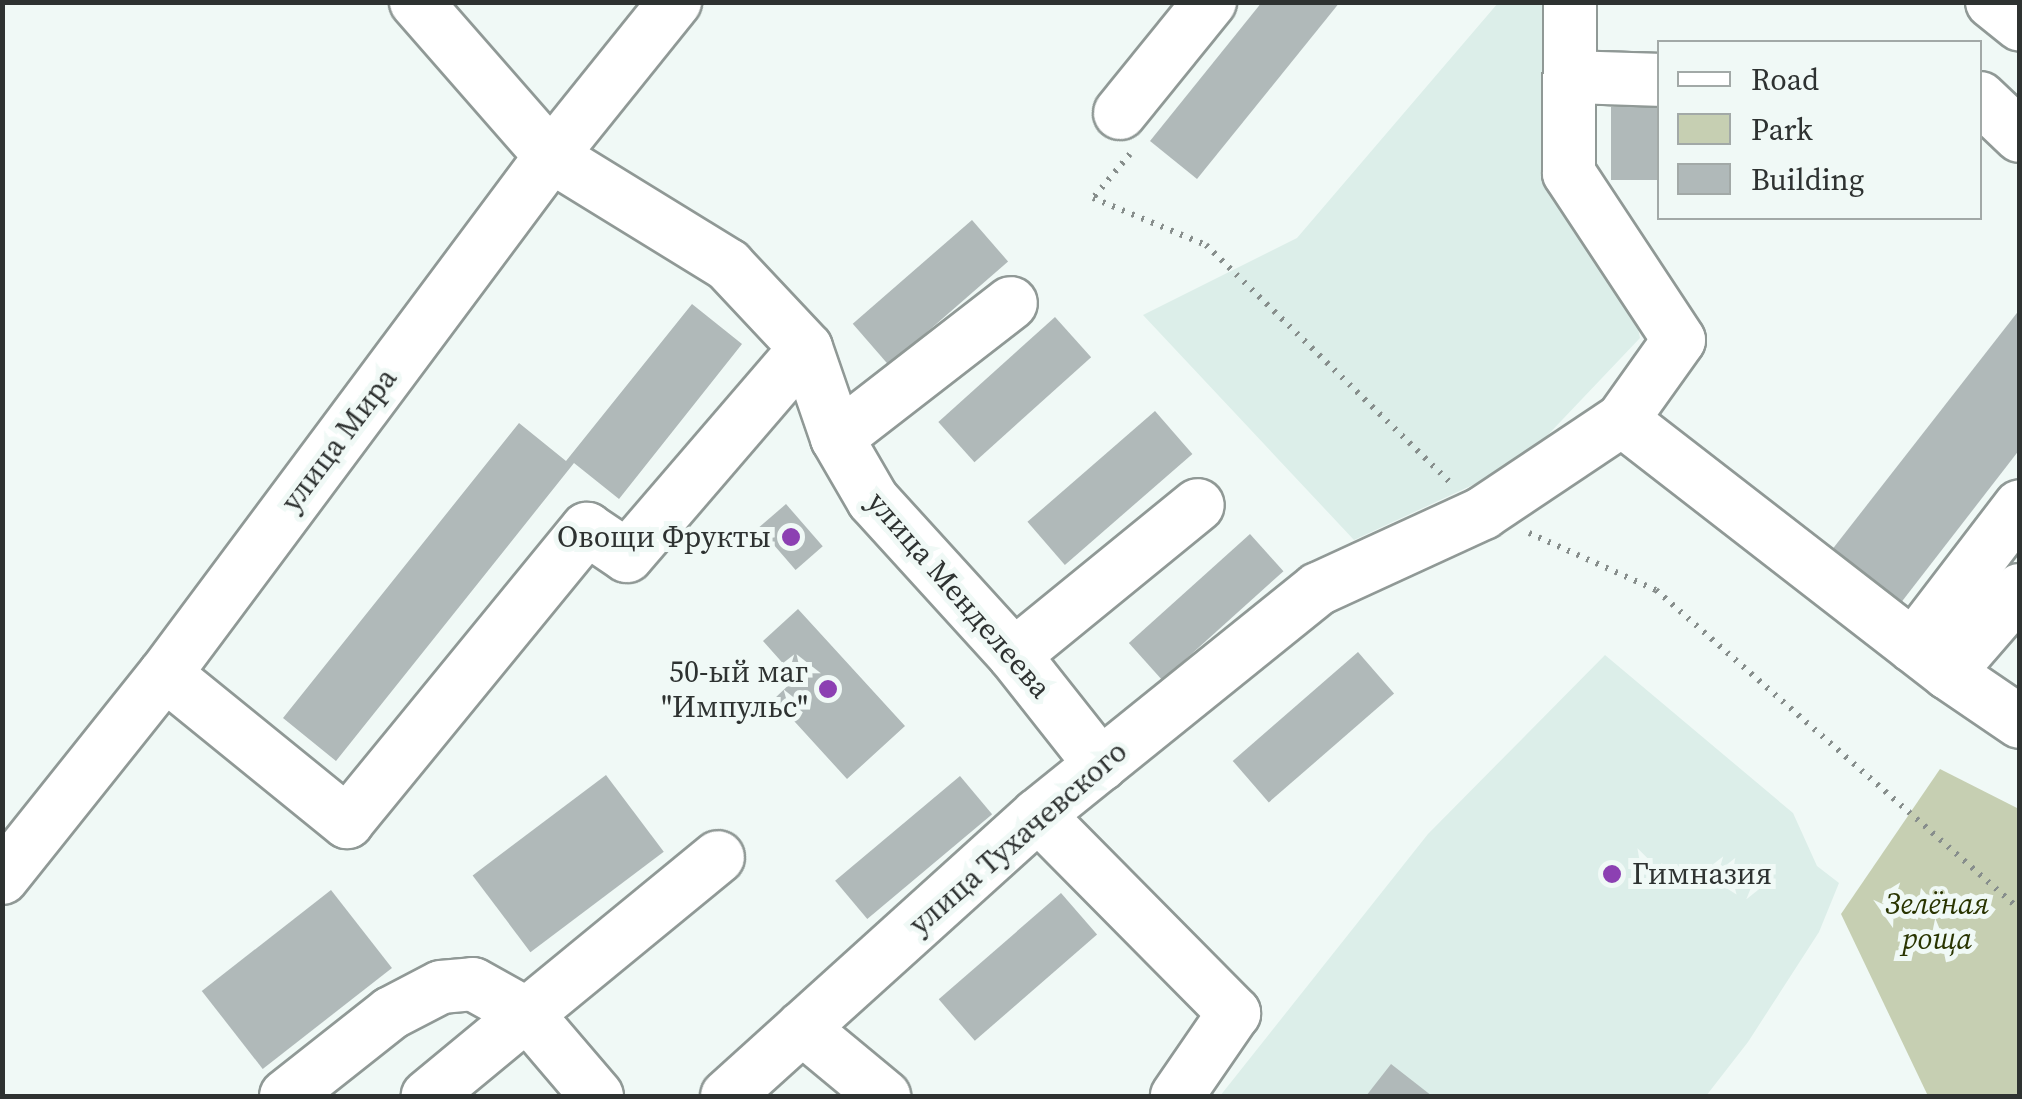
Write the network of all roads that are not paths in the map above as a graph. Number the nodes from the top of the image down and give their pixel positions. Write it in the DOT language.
graph roads {
  1 [pos="416,2"];
  2 [pos="675,2"];
  3 [pos="1210,2"];
  4 [pos="1570,2"];
  5 [pos="1992,2"];
  6 [pos="2020,26"];
  7 [pos="1570,77"];
  8 [pos="1657,80"];
  9 [pos="1982,100"];
  10 [pos="1120,113"];
  11 [pos="2020,136"];
  12 [pos="551,156"];
  13 [pos="1011,303"];
  14 [pos="806,348"];
  15 [pos="1622,420"];
  16 [pos="838,438"];
  17 [pos="1198,505"];
  18 [pos="2020,506"];
  19 [pos="2020,590"];
  20 [pos="1014,655"];
  21 [pos="1930,659"];
  22 [pos="165,674"];
  23 [pos="2020,722"];
  24 [pos="1101,765"];
  25 [pos="1038,816"];
  26 [pos="718,857"];
  27 [pos="2,878"];
  28 [pos="528,1014"];
  29 [pos="802,1028"];
  30 [pos="286,1096"];
  31 [pos="428,1096"];
  32 [pos="597,1096"];
  33 [pos="727,1096"];
  34 [pos="884,1096"];
  35 [pos="1178,1096"];
  1 -- 12 [label="street, улица Менделеева"];
  2 -- 12 [label="street, улица Мира"];
  3 -- 10 [label="street"];
  4 -- 7 [label="street"];
  5 -- 6 [label="street"];
  7 -- 8 [label="street"];
  7 -- 15 [label="street"];
  9 -- 11 [label="street"];
  12 -- 14 [label="street, улица Менделеева"];
  12 -- 22 [label="street, улица Мира"];
  13 -- 16 [label="street"];
  14 -- 16 [label="street, улица Менделеева"];
  14 -- 22 [label="street"];
  15 -- 21 [label="street"];
  15 -- 24 [label="street, улица Тухачевского"];
  16 -- 20 [label="street, улица Менделеева"];
  17 -- 20 [label="street"];
  18 -- 21 [label="street"];
  19 -- 21 [label="street"];
  20 -- 24 [label="street, улица Менделеева"];
  21 -- 23 [label="street"];
  22 -- 27 [label="street, улица Мира"];
  24 -- 25 [label="street, улица Тухачевского"];
  25 -- 29 [label="street, улица Тухачевского"];
  25 -- 35 [label="street"];
  26 -- 28 [label="street"];
  28 -- 30 [label="street"];
  28 -- 31 [label="street"];
  28 -- 32 [label="street"];
  29 -- 33 [label="street, улица Тухачевского"];
  29 -- 34 [label="street"];
}
